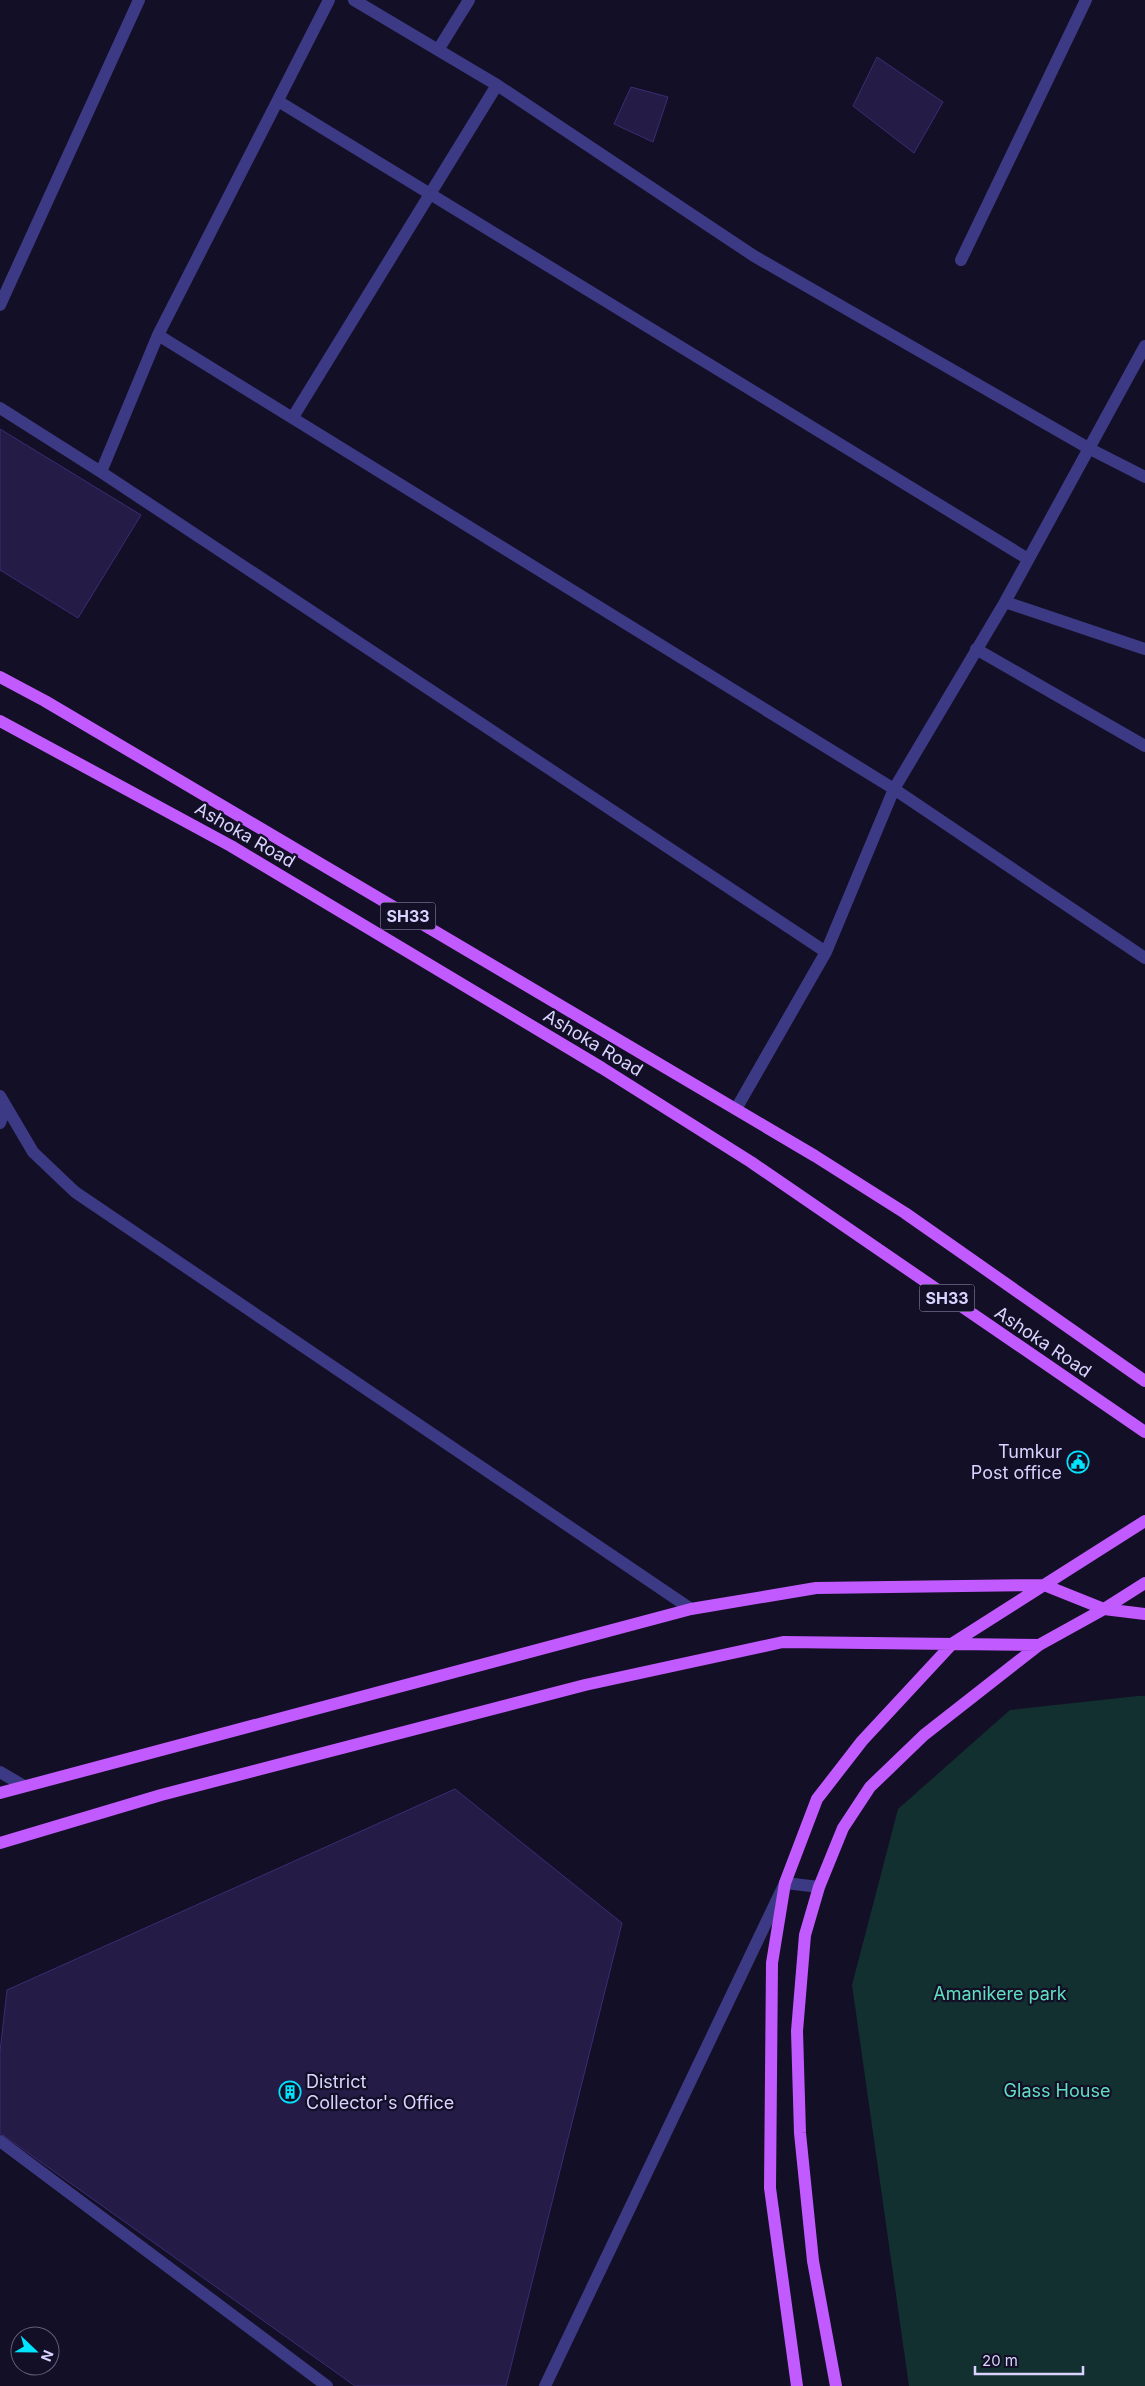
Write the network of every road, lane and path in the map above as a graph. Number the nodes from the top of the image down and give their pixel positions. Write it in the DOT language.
graph roads {
  1 [pos="138,0"];
  2 [pos="329,0"];
  3 [pos="354,0"];
  4 [pos="469,0"];
  5 [pos="1086,0"];
  6 [pos="438,50"];
  7 [pos="497,85"];
  8 [pos="278,101"];
  9 [pos="429,193"];
  10 [pos="961,260"];
  11 [pos="0,305"];
  12 [pos="158,336"];
  13 [pos="1145,346"];
  14 [pos="0,408"];
  15 [pos="294,417"];
  16 [pos="1090,449"];
  17 [pos="101,472"];
  18 [pos="1145,477"];
  19 [pos="1028,559"];
  20 [pos="1005,602"];
  21 [pos="976,649"];
  22 [pos="1145,649"];
  23 [pos="0,677"];
  24 [pos="0,721"];
  25 [pos="1145,746"];
  26 [pos="894,789"];
  27 [pos="826,952"];
  28 [pos="1145,958"];
  29 [pos="3,1102"];
  30 [pos="736,1109"];
  31 [pos="0,1122"];
  32 [pos="1145,1382"];
  33 [pos="1145,1432"];
  34 [pos="1145,1521"];
  35 [pos="1145,1583"];
  36 [pos="1044,1585"];
  37 [pos="691,1609"];
  38 [pos="1104,1609"];
  39 [pos="1145,1614"];
  40 [pos="953,1643"];
  41 [pos="1038,1645"];
  42 [pos="0,1772"];
  43 [pos="24,1786"];
  44 [pos="0,1793"];
  45 [pos="0,1843"];
  46 [pos="785,1883"];
  47 [pos="819,1887"];
  48 [pos="0,2141"];
  49 [pos="325,2385"];
  50 [pos="545,2386"];
  51 [pos="797,2386"];
  52 [pos="836,2386"];
  1 -- 11 [label="street"];
  2 -- 8 [label="street"];
  3 -- 6 [label="street"];
  4 -- 6 [label="street"];
  5 -- 10 [label="street"];
  6 -- 7 [label="street"];
  7 -- 9 [label="street"];
  7 -- 16 [label="street"];
  8 -- 9 [label="street"];
  8 -- 12 [label="street"];
  9 -- 15 [label="street"];
  9 -- 19 [label="street"];
  12 -- 15 [label="street"];
  12 -- 17 [label="street"];
  13 -- 16 [label="street"];
  14 -- 17 [label="street"];
  15 -- 26 [label="street"];
  16 -- 18 [label="street"];
  16 -- 19 [label="street"];
  17 -- 27 [label="street"];
  19 -- 20 [label="street"];
  20 -- 21 [label="street"];
  20 -- 22 [label="street"];
  21 -- 25 [label="street"];
  21 -- 26 [label="street"];
  23 -- 30 [label="main road, Ashoka Road / SH33"];
  24 -- 33 [label="main road, Ashoka Road / SH33"];
  26 -- 27 [label="street"];
  26 -- 28 [label="street"];
  27 -- 30 [label="street"];
  29 -- 31 [label="street"];
  29 -- 37 [label="street"];
  30 -- 32 [label="main road, Ashoka Road / SH33"];
  34 -- 36 [label="main road"];
  35 -- 38 [label="main road"];
  36 -- 37 [label="main road"];
  36 -- 38 [label="main road"];
  36 -- 40 [label="main road"];
  37 -- 43 [label="main road"];
  38 -- 39 [label="main road"];
  38 -- 41 [label="main road"];
  40 -- 41 [label="main road"];
  40 -- 45 [label="main road"];
  40 -- 46 [label="main road"];
  41 -- 47 [label="main road"];
  42 -- 43 [label="street"];
  43 -- 44 [label="main road"];
  46 -- 47 [label="street"];
  46 -- 50 [label="street"];
  46 -- 51 [label="main road"];
  47 -- 52 [label="main road"];
  48 -- 49 [label="street"];
}
